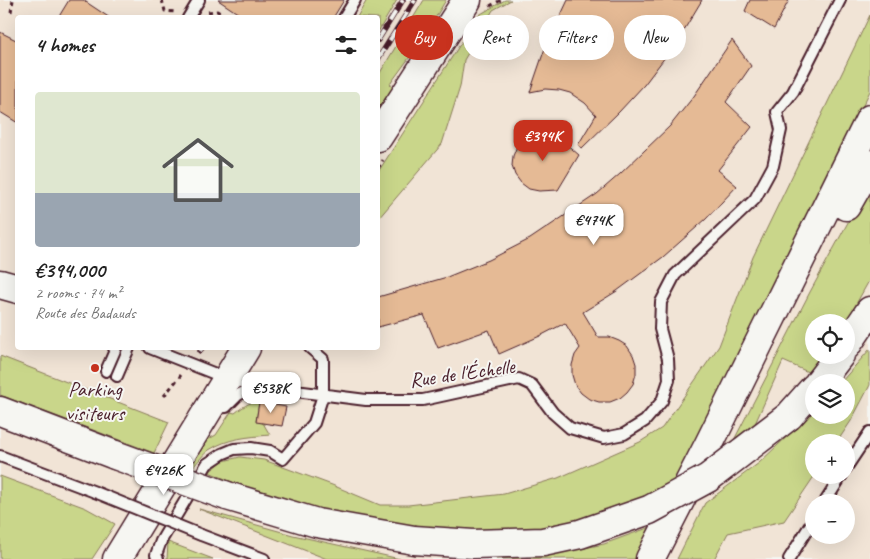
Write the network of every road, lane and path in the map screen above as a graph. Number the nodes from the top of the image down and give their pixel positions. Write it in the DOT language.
graph roads {
  1 [pos="13,0"];
  2 [pos="199,0"];
  3 [pos="355,0"];
  4 [pos="467,0"];
  5 [pos="840,0"];
  6 [pos="217,11"];
  7 [pos="11,12"];
  8 [pos="190,15"];
  9 [pos="223,15"];
  10 [pos="346,15"];
  11 [pos="870,119"];
  12 [pos="380,134"];
  13 [pos="870,164"];
  14 [pos="807,248"];
  15 [pos="870,311"];
  16 [pos="855,333"];
  17 [pos="115,350"];
  18 [pos="127,350"];
  19 [pos="155,350"];
  20 [pos="245,350"];
  21 [pos="312,350"];
  22 [pos="833,364"];
  23 [pos="106,371"];
  24 [pos="825,374"];
  25 [pos="117,376"];
  26 [pos="228,379"];
  27 [pos="256,386"];
  28 [pos="323,395"];
  29 [pos="805,398"];
  30 [pos="210,408"];
  31 [pos="0,411"];
  32 [pos="870,432"];
  33 [pos="855,454"];
  34 [pos="0,456"];
  35 [pos="805,534"];
  36 [pos="117,559"];
  37 [pos="158,559"];
  38 [pos="264,559"];
  39 [pos="650,559"];
  40 [pos="789,559"];
  1 -- 7 [label="path"];
  2 -- 8 [label="lane"];
  3 -- 10 [label="lane"];
  4 -- 12 [label="main road"];
  5 -- 28 [label="lane, Rue de l'Échelle"];
  6 -- 9 [label="path"];
  11 -- 14 [label="main road"];
  13 -- 14 [label="main road"];
  14 -- 39 [label="main road"];
  15 -- 16 [label="main road"];
  17 -- 23 [label="lane"];
  18 -- 25 [label="lane"];
  19 -- 26 [label="lane, Rue de l'Échelle"];
  20 -- 26 [label="main road"];
  21 -- 28 [label="lane"];
  22 -- 24 [label="main road"];
  26 -- 27 [label="lane, Rue de l'Échelle"];
  26 -- 30 [label="main road"];
  27 -- 28 [label="lane, Rue de l'Échelle"];
  27 -- 30 [label="lane"];
  28 -- 37 [label="lane"];
  29 -- 31 [label="main road, bridge"];
  30 -- 36 [label="main road"];
  32 -- 33 [label="lane"];
  34 -- 38 [label="lane, bridge"];
  35 -- 40 [label="lane"];
}
